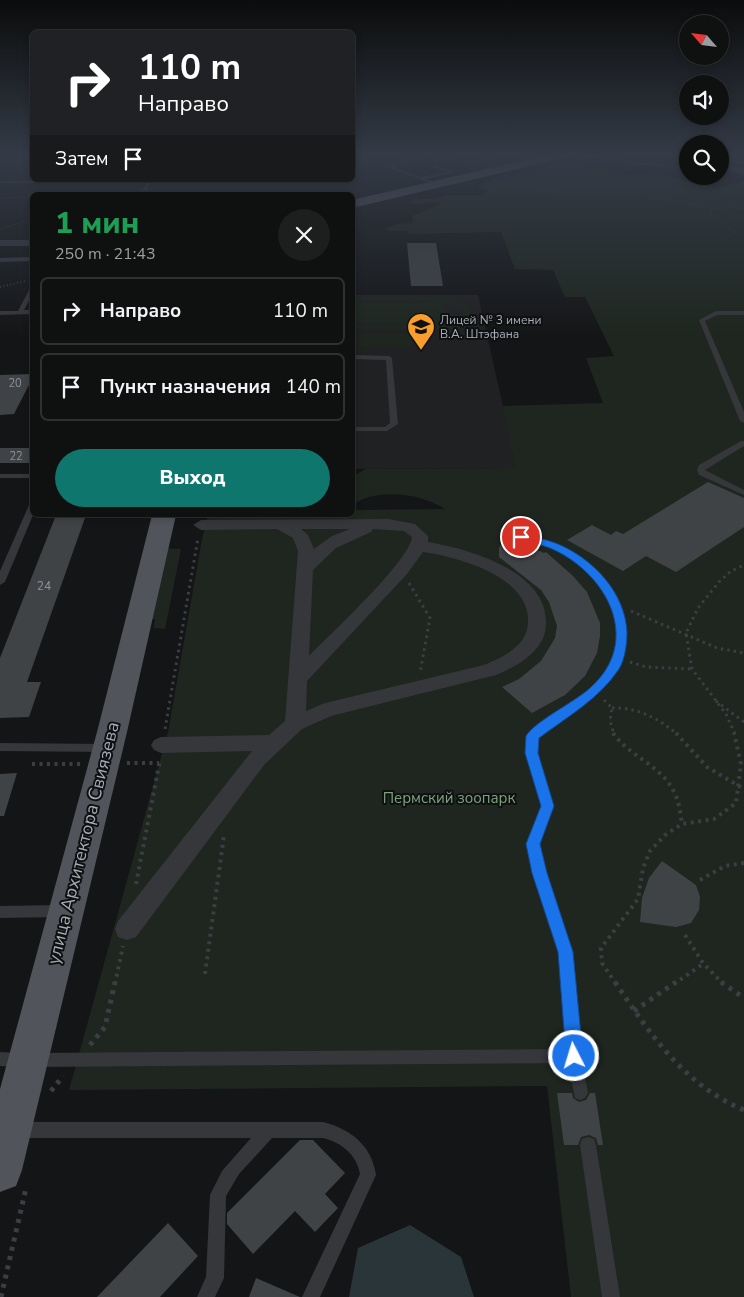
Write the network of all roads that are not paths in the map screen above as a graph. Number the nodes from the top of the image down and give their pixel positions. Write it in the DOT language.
graph roads {
  1 [pos="0,243"];
  2 [pos="30,243"];
  3 [pos="0,260"];
  4 [pos="30,260"];
  5 [pos="30,294"];
  6 [pos="0,312"];
  7 [pos="20,312"];
  8 [pos="30,312"];
  9 [pos="744,312"];
  10 [pos="355,357"];
  11 [pos="744,421"];
  12 [pos="355,429"];
  13 [pos="744,443"];
  14 [pos="0,476"];
  15 [pos="30,476"];
  16 [pos="744,493"];
  17 [pos="30,513"];
  18 [pos="164,517"];
  19 [pos="382,524"];
  20 [pos="201,525"];
  21 [pos="283,526"];
  22 [pos="521,537"];
  23 [pos="418,546"];
  24 [pos="304,571"];
  25 [pos="0,582"];
  26 [pos="297,680"];
  27 [pos="296,724"];
  28 [pos="271,744"];
  29 [pos="161,745"];
  30 [pos="0,747"];
  31 [pos="107,748"];
  32 [pos="67,911"];
  33 [pos="0,912"];
  34 [pos="127,929"];
  35 [pos="574,1056"];
  36 [pos="14,1060"];
  37 [pos="580,1093"];
  38 [pos="10,1130"];
  39 [pos="268,1130"];
  40 [pos="588,1145"];
  41 [pos="0,1170"];
  42 [pos="206,1297"];
  43 [pos="311,1297"];
  44 [pos="611,1297"];
  1 -- 2 [label="street"];
  3 -- 4 [label="lane"];
  5 -- 7 [label="lane"];
  6 -- 7 [label="lane"];
  7 -- 8 [label="lane"];
  9 -- 11 [label="lane"];
  10 -- 12 [label="lane"];
  13 -- 16 [label="lane"];
  14 -- 15 [label="lane"];
  17 -- 25 [label="lane"];
  18 -- 31 [label="main road, улица Архитектора Свиязева"];
  19 -- 21 [label="street"];
  19 -- 23 [label="street"];
  19 -- 24 [label="street"];
  20 -- 21 [label="street"];
  21 -- 24 [label="street"];
  22 -- 35 [label="lane"];
  23 -- 26 [label="street"];
  23 -- 27 [label="street"];
  24 -- 26 [label="street"];
  26 -- 27 [label="street"];
  27 -- 28 [label="street"];
  28 -- 29 [label="street"];
  28 -- 34 [label="street"];
  30 -- 31 [label="lane"];
  31 -- 32 [label="main road, улица Архитектора Свиязева"];
  32 -- 33 [label="lane"];
  32 -- 36 [label="main road, улица Архитектора Свиязева"];
  35 -- 36 [label="lane"];
  35 -- 37 [label="lane"];
  36 -- 38 [label="main road, улица Архитектора Свиязева"];
  38 -- 39 [label="lane"];
  38 -- 41 [label="main road, улица Архитектора Свиязева"];
  39 -- 42 [label="lane"];
  39 -- 43 [label="lane"];
  40 -- 44 [label="lane"];
}
